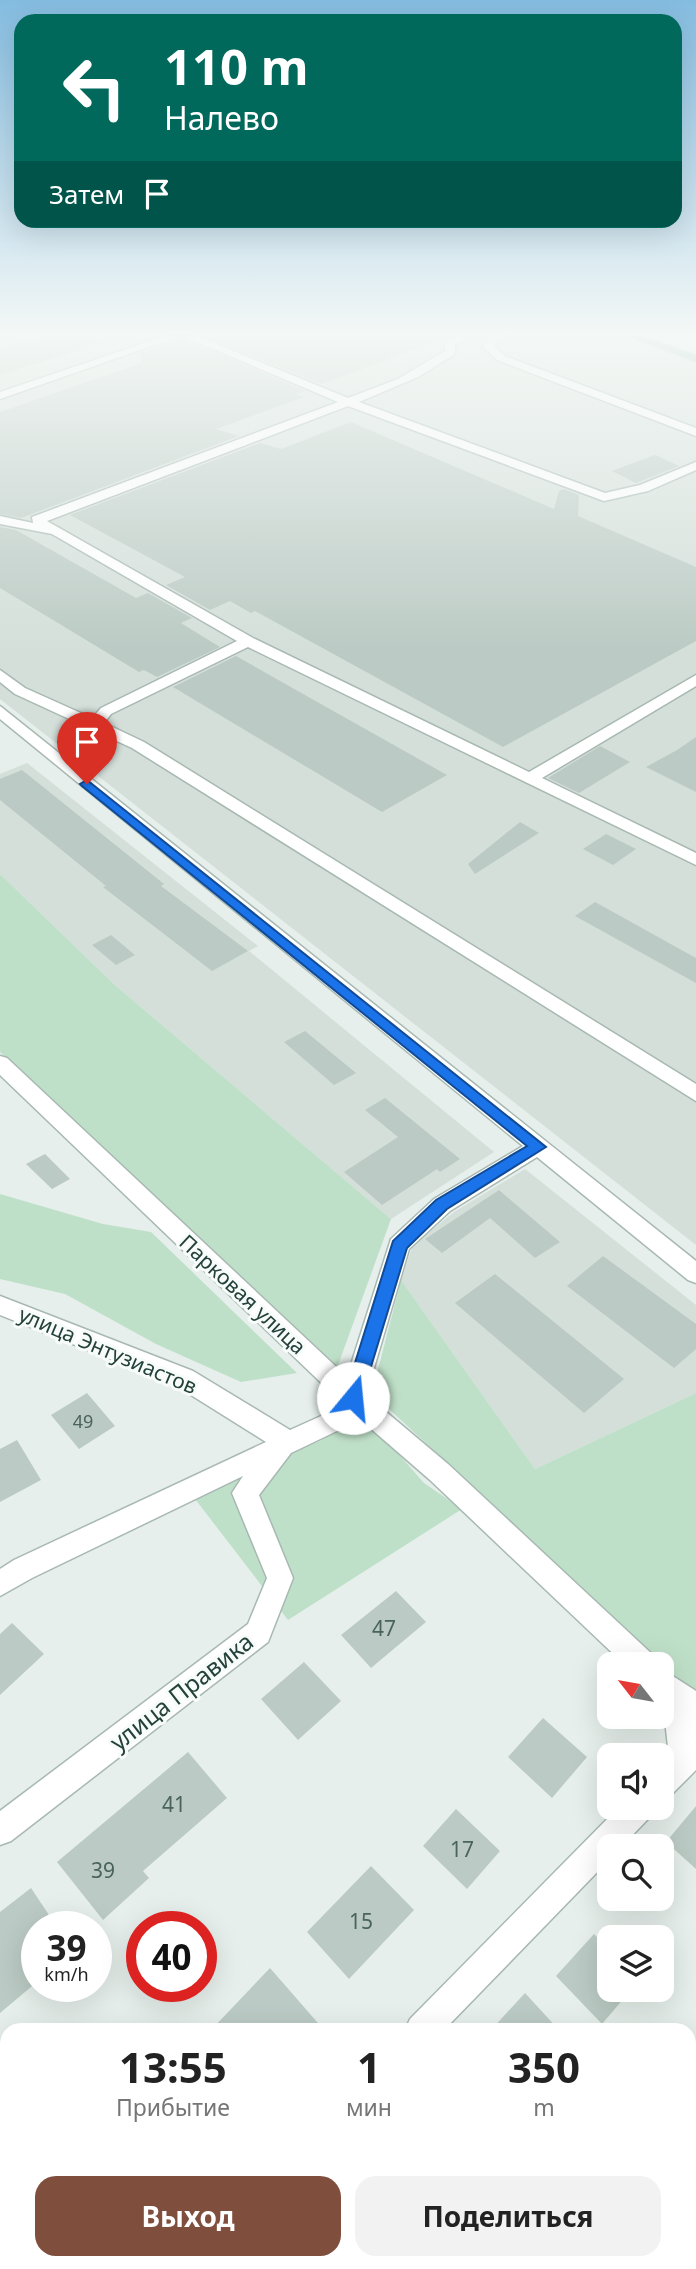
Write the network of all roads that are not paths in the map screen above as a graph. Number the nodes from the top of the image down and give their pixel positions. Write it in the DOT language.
graph roads {
  1 [pos="243,442"];
  2 [pos="459,442"];
  3 [pos="696,466"];
  4 [pos="0,520"];
  5 [pos="62,534"];
  6 [pos="247,641"];
  7 [pos="0,675"];
  8 [pos="696,680"];
  9 [pos="2,714"];
  10 [pos="94,725"];
  11 [pos="529,779"];
  12 [pos="696,860"];
  13 [pos="0,1063"];
  14 [pos="696,1094"];
  15 [pos="538,1147"];
  16 [pos="696,1274"];
  17 [pos="0,1306"];
  18 [pos="353,1398"];
  19 [pos="286,1441"];
  20 [pos="0,1584"];
  21 [pos="630,1652"];
  22 [pos="674,1691"];
  23 [pos="696,1709"];
  24 [pos="674,1710"];
  25 [pos="690,1758"];
  26 [pos="674,1773"];
  27 [pos="627,1820"];
  28 [pos="0,1830"];
  29 [pos="428,2023"];
  1 -- 5 [label="street"];
  2 -- 3 [label="street"];
  4 -- 5 [label="street"];
  5 -- 6 [label="street"];
  6 -- 10 [label="street"];
  6 -- 11 [label="street"];
  7 -- 10 [label="street"];
  8 -- 11 [label="street"];
  9 -- 15 [label="street"];
  10 -- 14 [label="street"];
  11 -- 12 [label="street"];
  13 -- 18 [label="street, Парковая улица"];
  15 -- 16 [label="street"];
  15 -- 18 [label="street, улица Правика"];
  17 -- 19 [label="street, улица Энтузиастов"];
  18 -- 19 [label="street, улица Правика"];
  18 -- 21 [label="street, Парковая улица"];
  19 -- 20 [label="street, улица Правика"];
  19 -- 28 [label="street, улица Правика"];
  22 -- 23 [label="street"];
  24 -- 25 [label="street"];
  25 -- 26 [label="street"];
  27 -- 29 [label="street"];
}
